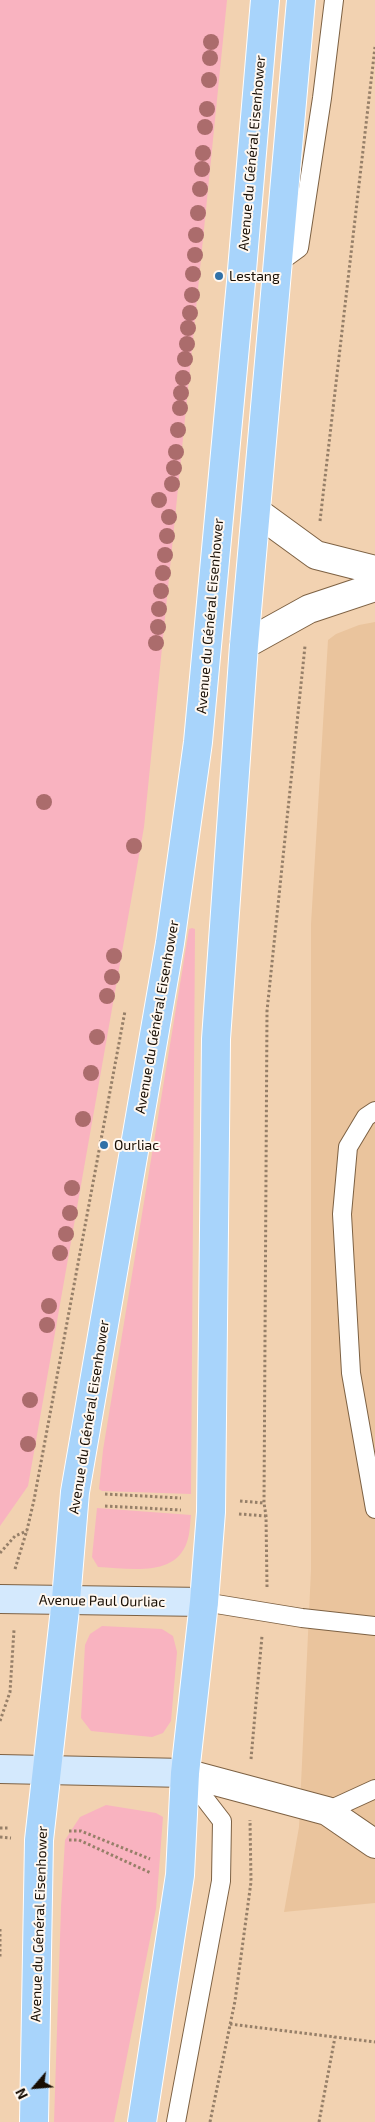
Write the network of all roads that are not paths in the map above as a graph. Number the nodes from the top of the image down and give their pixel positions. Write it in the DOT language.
graph roads {
  1 [pos="265,0"];
  2 [pos="301,0"];
  3 [pos="334,0"];
  4 [pos="277,264"];
  5 [pos="257,512"];
  6 [pos="375,570"];
  7 [pos="375,588"];
  8 [pos="244,645"];
  9 [pos="375,1111"];
  10 [pos="375,1509"];
  11 [pos="6,1599"];
  12 [pos="66,1600"];
  13 [pos="204,1602"];
  14 [pos="375,1626"];
  15 [pos="0,1769"];
  16 [pos="48,1772"];
  17 [pos="185,1773"];
  18 [pos="375,1789"];
  19 [pos="327,1811"];
  20 [pos="375,1844"];
  21 [pos="34,2122"];
  22 [pos="142,2122"];
  23 [pos="176,2122"];
  1 -- 12 [label="main road, Avenue du Général Eisenhower"];
  2 -- 4 [label="main road"];
  3 -- 4 [label="lane"];
  4 -- 5 [label="main road"];
  5 -- 6 [label="street"];
  5 -- 8 [label="main road"];
  7 -- 8 [label="street"];
  8 -- 13 [label="main road"];
  9 -- 10 [label="lane"];
  11 -- 12 [label="main road, Avenue Paul Ourliac"];
  12 -- 13 [label="main road, Avenue Paul Ourliac"];
  12 -- 16 [label="main road, Avenue du Général Eisenhower"];
  13 -- 14 [label="lane"];
  13 -- 17 [label="main road"];
  15 -- 16 [label="main road"];
  16 -- 17 [label="main road"];
  16 -- 21 [label="main road, Avenue du Général Eisenhower"];
  17 -- 19 [label="street"];
  17 -- 22 [label="main road"];
  17 -- 23 [label="lane"];
  18 -- 19 [label="lane"];
  19 -- 20 [label="street"];
}
